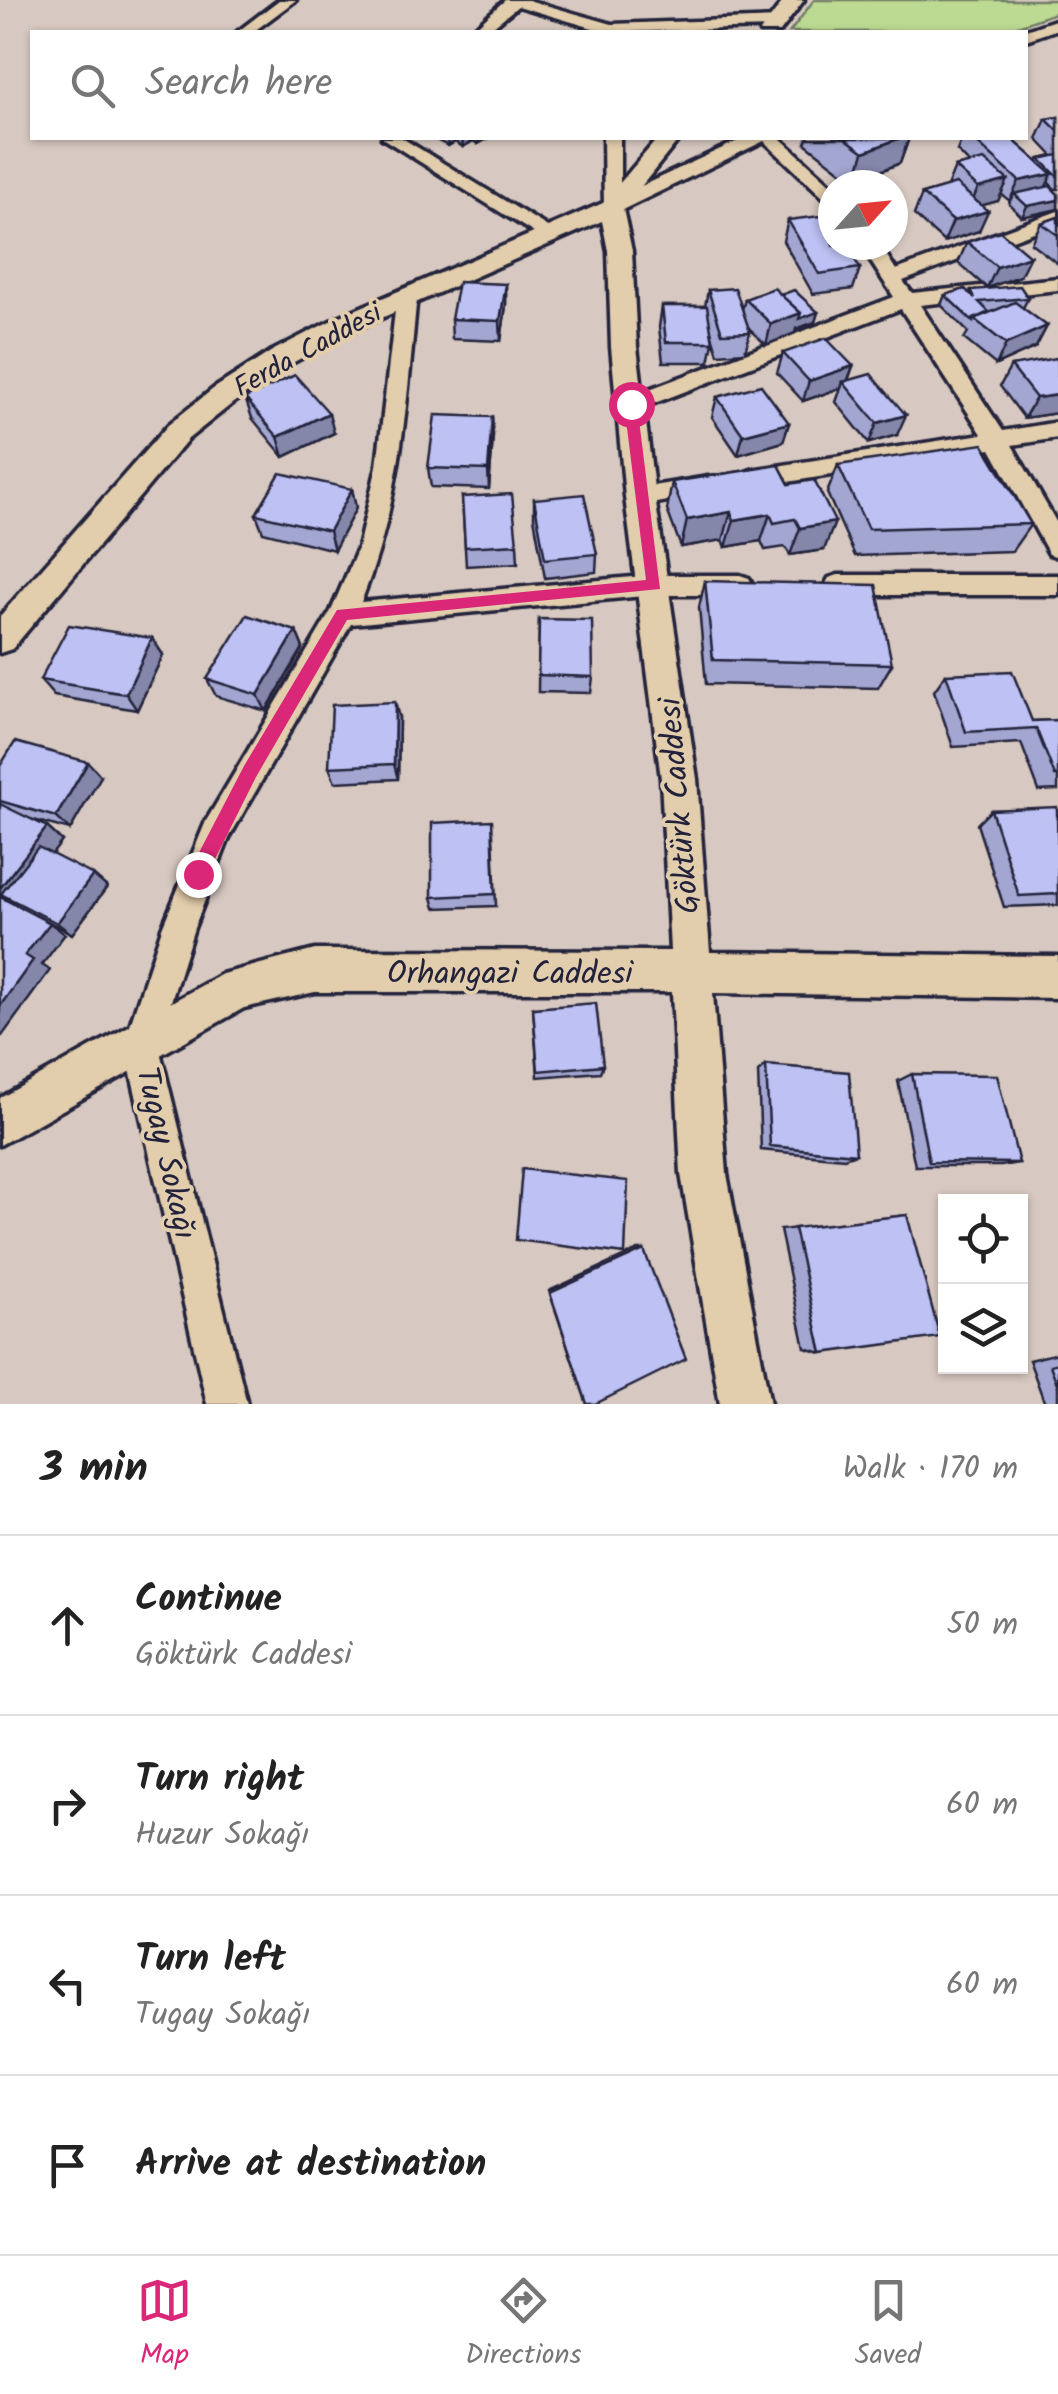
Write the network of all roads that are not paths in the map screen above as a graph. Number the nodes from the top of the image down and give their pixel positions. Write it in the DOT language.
graph roads {
  1 [pos="289,0"];
  2 [pos="513,0"];
  3 [pos="794,0"];
  4 [pos="1058,24"];
  5 [pos="611,26"];
  6 [pos="775,28"];
  7 [pos="247,30"];
  8 [pos="479,30"];
  9 [pos="1028,34"];
  10 [pos="394,140"];
  11 [pos="611,140"];
  12 [pos="667,140"];
  13 [pos="753,140"];
  14 [pos="772,140"];
  15 [pos="818,182"];
  16 [pos="611,208"];
  17 [pos="1058,217"];
  18 [pos="548,234"];
  19 [pos="880,260"];
  20 [pos="892,278"];
  21 [pos="1058,284"];
  22 [pos="407,294"];
  23 [pos="906,300"];
  24 [pos="631,404"];
  25 [pos="1058,430"];
  26 [pos="998,441"];
  27 [pos="640,496"];
  28 [pos="1058,547"];
  29 [pos="1058,584"];
  30 [pos="654,585"];
  31 [pos="770,585"];
  32 [pos="808,585"];
  33 [pos="343,614"];
  34 [pos="0,639"];
  35 [pos="691,974"];
  36 [pos="1058,978"];
  37 [pos="142,1043"];
  38 [pos="0,1123"];
  39 [pos="227,1404"];
  40 [pos="745,1404"];
  1 -- 7 [label="street"];
  2 -- 5 [label="street"];
  2 -- 8 [label="street"];
  3 -- 6 [label="street"];
  4 -- 9 [label="street"];
  5 -- 6 [label="street"];
  10 -- 18 [label="street"];
  11 -- 16 [label="street"];
  12 -- 16 [label="street, Ferda Caddesi"];
  13 -- 16 [label="street"];
  14 -- 15 [label="street"];
  16 -- 18 [label="street, Ferda Caddesi"];
  16 -- 24 [label="street, Göktürk Caddesi"];
  17 -- 20 [label="street"];
  18 -- 22 [label="street, Ferda Caddesi"];
  19 -- 20 [label="street"];
  20 -- 23 [label="street"];
  21 -- 23 [label="street"];
  22 -- 33 [label="street, Tugay Sokağı"];
  22 -- 34 [label="street, Ferda Caddesi"];
  23 -- 24 [label="street"];
  23 -- 26 [label="street"];
  24 -- 27 [label="street, Göktürk Caddesi"];
  25 -- 26 [label="street"];
  26 -- 27 [label="street"];
  26 -- 28 [label="street"];
  27 -- 30 [label="street, Göktürk Caddesi"];
  29 -- 32 [label="street"];
  30 -- 31 [label="street"];
  30 -- 33 [label="street"];
  30 -- 35 [label="street, Göktürk Caddesi"];
  33 -- 37 [label="street, Tugay Sokağı"];
  35 -- 36 [label="street, Orhangazi Caddesi"];
  35 -- 37 [label="street, Orhangazi Caddesi"];
  35 -- 40 [label="street, Göktürk Caddesi"];
  37 -- 38 [label="street, Orhangazi Caddesi"];
  37 -- 39 [label="street, Tugay Sokağı"];
}
